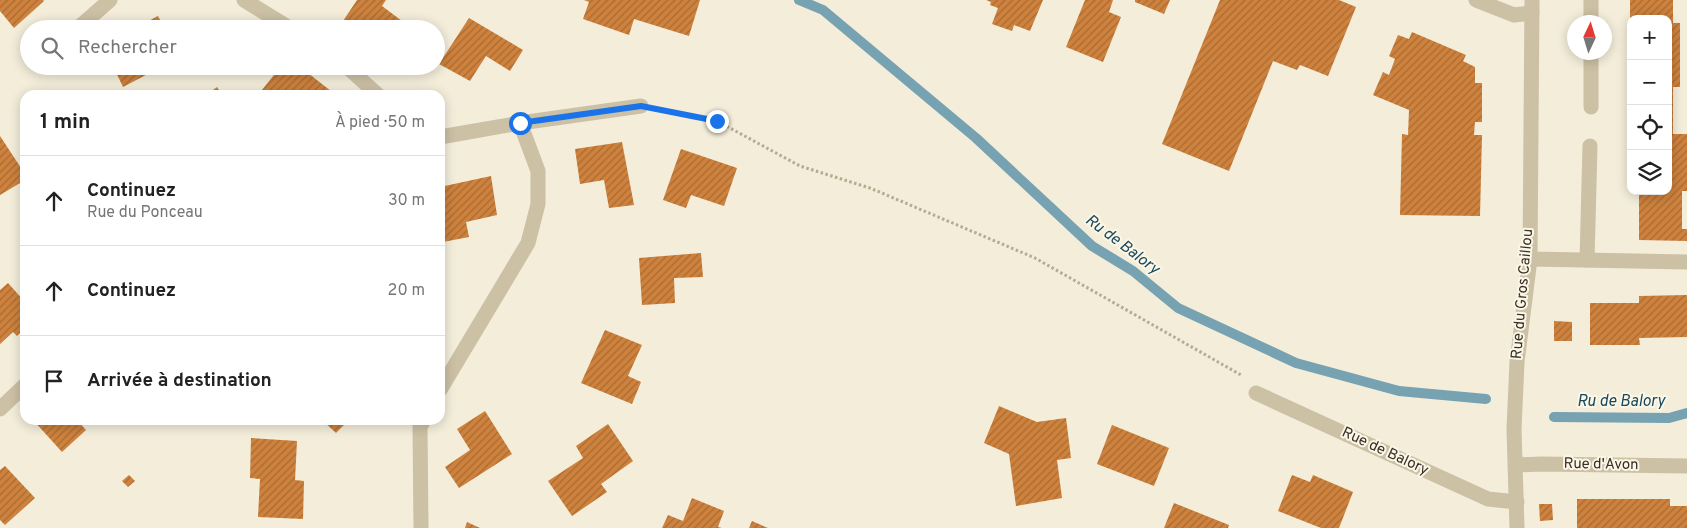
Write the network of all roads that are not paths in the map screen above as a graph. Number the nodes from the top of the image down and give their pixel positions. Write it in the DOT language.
graph roads {
  1 [pos="110,0"];
  2 [pos="244,0"];
  3 [pos="1476,0"];
  4 [pos="1591,0"];
  5 [pos="1532,6"];
  6 [pos="1591,15"];
  7 [pos="87,20"];
  8 [pos="276,20"];
  9 [pos="1591,60"];
  10 [pos="356,75"];
  11 [pos="372,90"];
  12 [pos="641,106"];
  13 [pos="1591,106"];
  14 [pos="520,123"];
  15 [pos="445,136"];
  16 [pos="1590,146"];
  17 [pos="1530,259"];
  18 [pos="1587,260"];
  19 [pos="1687,262"];
  20 [pos="445,382"];
  21 [pos="20,390"];
  22 [pos="1256,393"];
  23 [pos="0,408"];
  24 [pos="421,425"];
  25 [pos="1516,465"];
  26 [pos="1687,466"];
  27 [pos="1517,502"];
  28 [pos="421,528"];
  29 [pos="1517,528"];
  1 -- 7 [label="street"];
  2 -- 8 [label="street"];
  3 -- 5 [label="street"];
  4 -- 6 [label="street"];
  5 -- 17 [label="street, Rue du Gros Caillou"];
  9 -- 13 [label="street"];
  10 -- 11 [label="street"];
  12 -- 14 [label="street"];
  14 -- 15 [label="street"];
  14 -- 20 [label="street"];
  16 -- 18 [label="street"];
  17 -- 18 [label="street"];
  17 -- 25 [label="street, Rue du Gros Caillou"];
  18 -- 19 [label="street"];
  21 -- 23 [label="street"];
  22 -- 27 [label="street, Rue de Balory"];
  24 -- 28 [label="street"];
  25 -- 26 [label="street, Rue d'Avon"];
  25 -- 27 [label="street, Rue du Gros Caillou"];
  27 -- 29 [label="street, Rue du Gros Caillou"];
}
